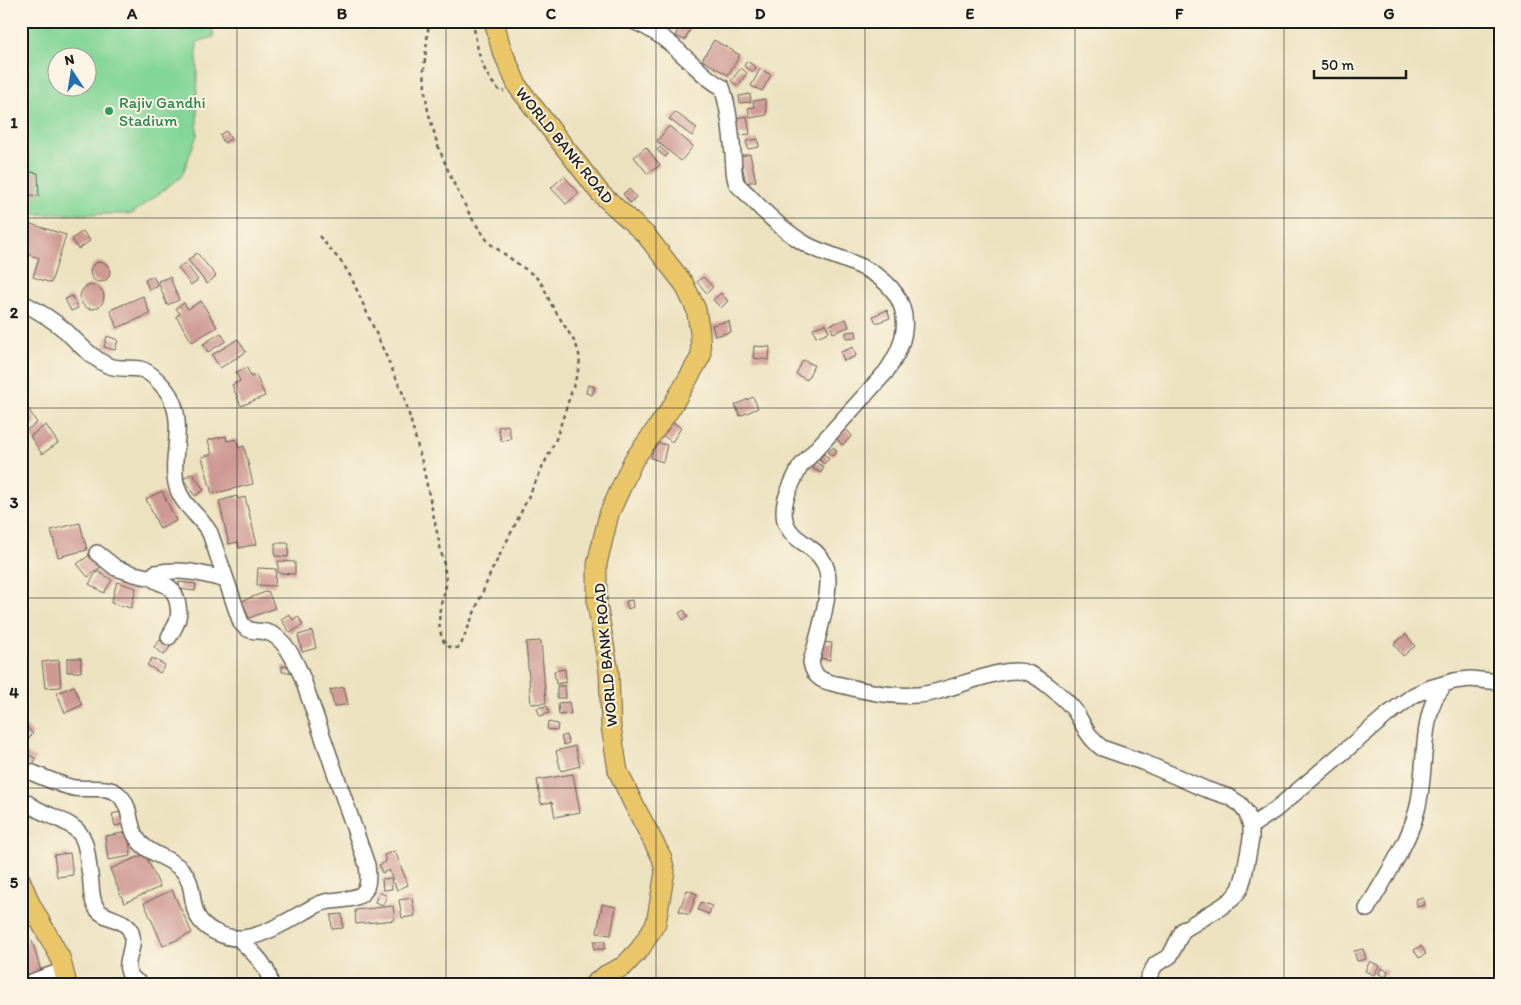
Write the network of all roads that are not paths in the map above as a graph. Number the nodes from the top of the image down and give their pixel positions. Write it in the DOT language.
graph roads {
  1 [pos="494,21"];
  2 [pos="633,21"];
  3 [pos="21,302"];
  4 [pos="97,553"];
  5 [pos="152,578"];
  6 [pos="226,580"];
  7 [pos="169,637"];
  8 [pos="1500,682"];
  9 [pos="1445,684"];
  10 [pos="21,768"];
  11 [pos="21,799"];
  12 [pos="1251,826"];
  13 [pos="21,881"];
  14 [pos="1367,909"];
  15 [pos="238,938"];
  16 [pos="65,977"];
  17 [pos="26,984"];
  18 [pos="140,984"];
  19 [pos="270,984"];
  20 [pos="594,984"];
  21 [pos="1146,984"];
  1 -- 20 [label="main road, WORLD BANK ROAD"];
  2 -- 12 [label="street"];
  3 -- 6 [label="street"];
  4 -- 5 [label="street"];
  5 -- 6 [label="street"];
  5 -- 7 [label="street"];
  6 -- 15 [label="street"];
  8 -- 9 [label="street"];
  9 -- 12 [label="street"];
  9 -- 14 [label="street"];
  10 -- 15 [label="street"];
  11 -- 18 [label="street"];
  12 -- 21 [label="street"];
  13 -- 16 [label="main road"];
  15 -- 19 [label="street"];
  16 -- 17 [label="street"];
}
